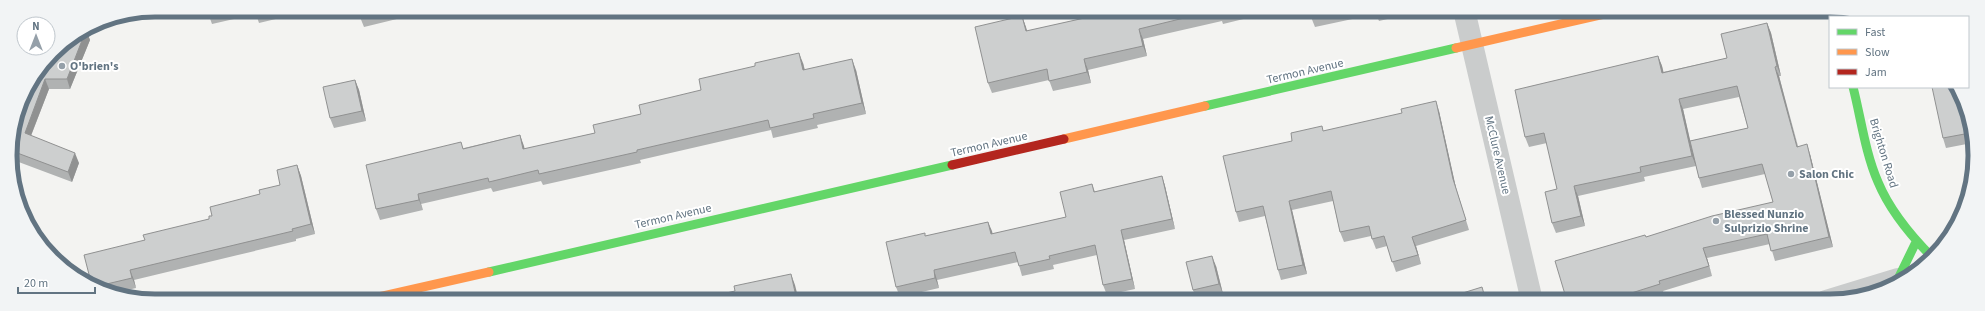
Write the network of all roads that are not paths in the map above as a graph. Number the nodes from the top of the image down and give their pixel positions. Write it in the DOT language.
graph roads {
  1 [pos="1466,17"];
  2 [pos="1592,17"];
  3 [pos="1472,45"];
  4 [pos="1853,88"];
  5 [pos="1916,242"];
  6 [pos="1927,253"];
  7 [pos="1901,274"];
  8 [pos="394,294"];
  9 [pos="1530,294"];
  1 -- 3 [label="street, McClure Avenue"];
  2 -- 3 [label="street, Termon Avenue"];
  3 -- 8 [label="street, Termon Avenue"];
  3 -- 9 [label="street, McClure Avenue"];
  4 -- 5 [label="street, Brighton Road"];
  5 -- 6 [label="street, Brighton Road"];
  5 -- 7 [label="street"];
}
